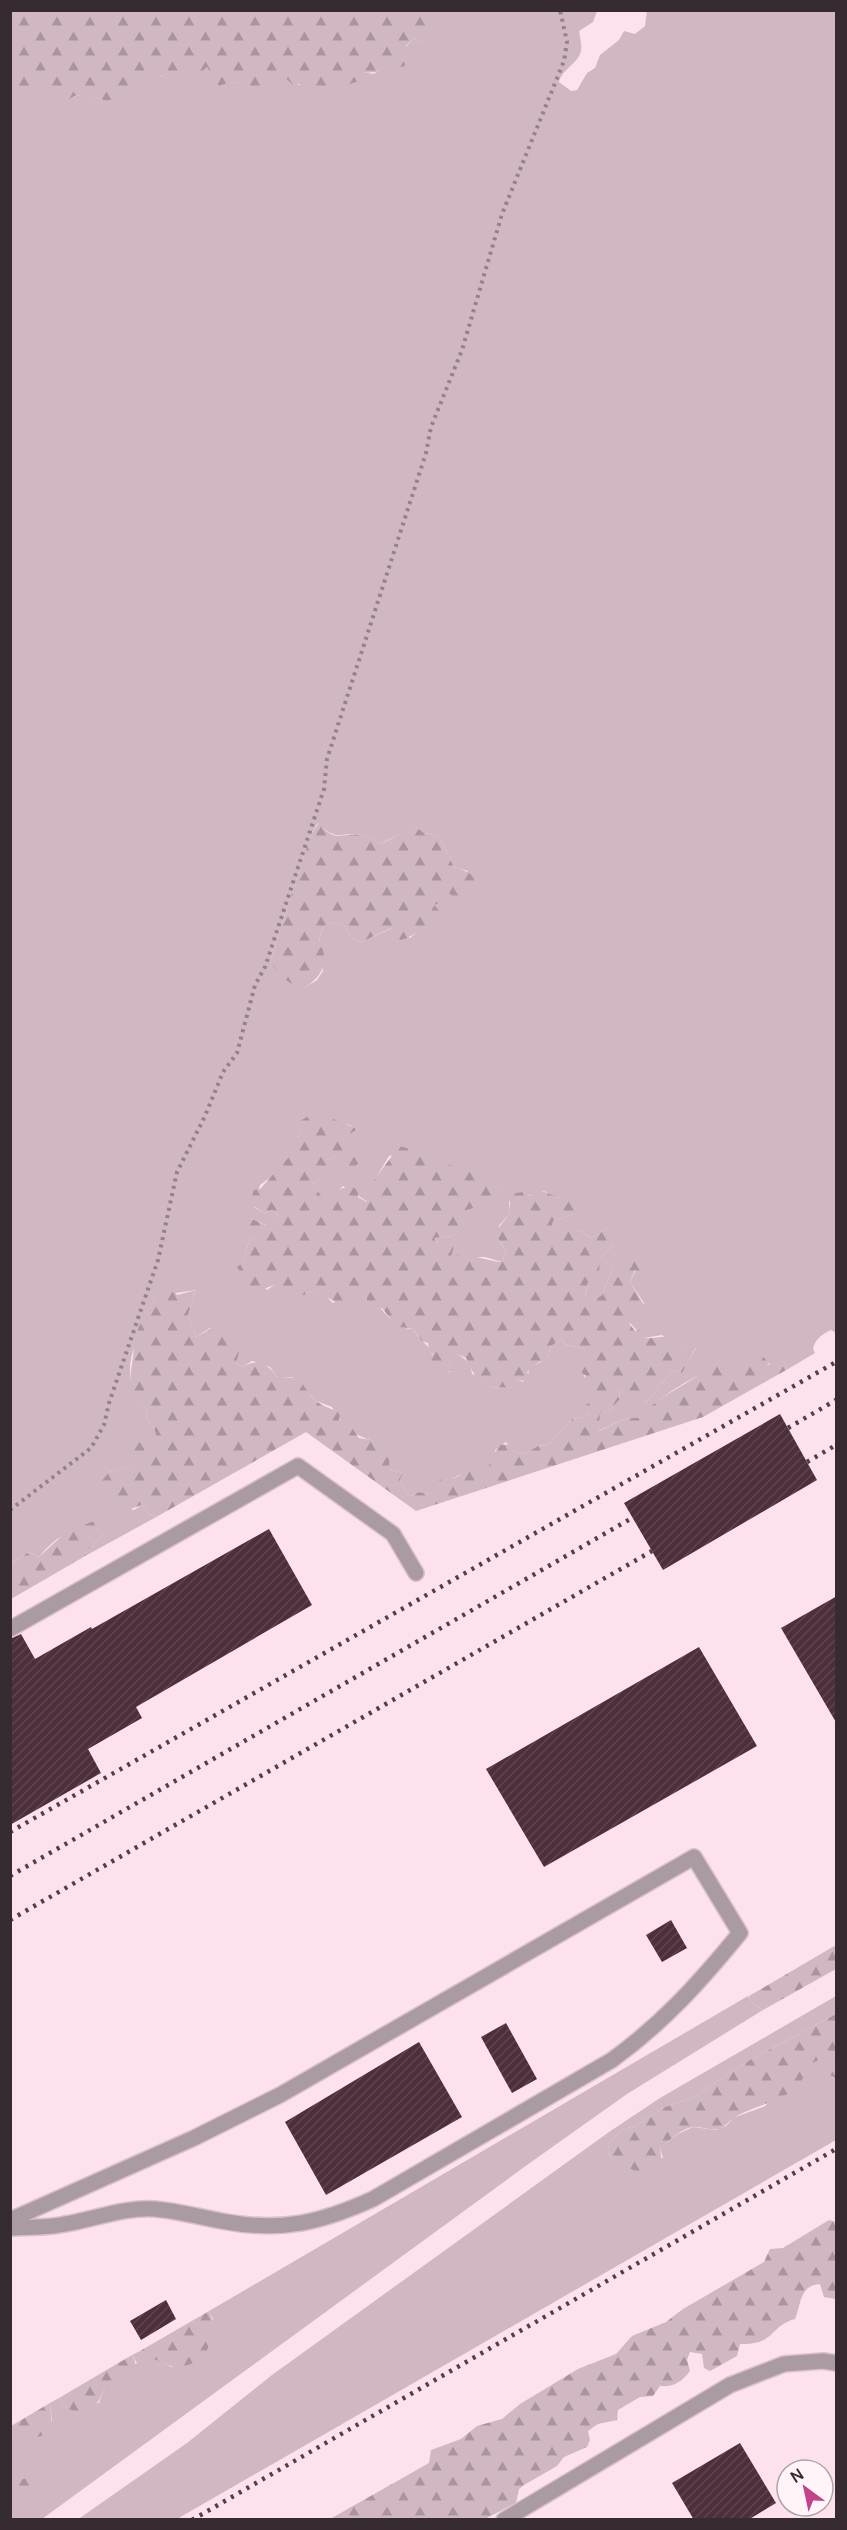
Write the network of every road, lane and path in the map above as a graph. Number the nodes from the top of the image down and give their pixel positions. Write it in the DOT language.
graph roads {
  1 [pos="560,10"];
  2 [pos="10,1510"];
  3 [pos="416,1573"];
  4 [pos="10,1629"];
  5 [pos="10,2220"];
  6 [pos="10,2228"];
  7 [pos="837,2363"];
  8 [pos="504,2520"];
  1 -- 2 [label="path"];
  3 -- 4 [label="lane"];
  5 -- 6 [label="lane"];
  7 -- 8 [label="lane"];
}
